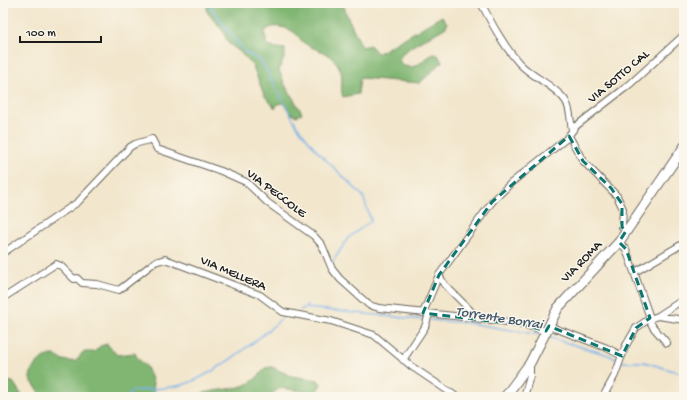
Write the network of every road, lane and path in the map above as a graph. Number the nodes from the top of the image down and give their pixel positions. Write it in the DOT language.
graph roads {
  1 [pos="481,3"];
  2 [pos="684,35"];
  3 [pos="570,133"];
  4 [pos="684,147"];
  5 [pos="626,231"];
  6 [pos="619,242"];
  7 [pos="684,243"];
  8 [pos="3,253"];
  9 [pos="635,272"];
  10 [pos="440,275"];
  11 [pos="3,298"];
  12 [pos="684,299"];
  13 [pos="426,315"];
  14 [pos="658,316"];
  15 [pos="478,318"];
  16 [pos="650,318"];
  17 [pos="684,320"];
  18 [pos="547,330"];
  19 [pos="667,343"];
  20 [pos="621,358"];
  21 [pos="403,360"];
  22 [pos="530,363"];
  23 [pos="457,397"];
  24 [pos="505,397"];
  25 [pos="524,397"];
  26 [pos="602,397"];
  1 -- 3 [label="street"];
  2 -- 3 [label="street, VIA SOTTO CAL"];
  3 -- 5 [label="street"];
  3 -- 10 [label="street, VIA SOTTO CAL"];
  4 -- 5 [label="main road, VIA ROMA"];
  5 -- 6 [label="main road, VIA ROMA"];
  6 -- 9 [label="street"];
  6 -- 18 [label="main road, VIA ROMA"];
  7 -- 9 [label="street"];
  8 -- 13 [label="street, VIA PECCOLE"];
  9 -- 16 [label="street"];
  10 -- 13 [label="street, VIA SOTTO CAL"];
  10 -- 15 [label="street"];
  11 -- 21 [label="street, VIA MELLERA"];
  12 -- 14 [label="street"];
  13 -- 15 [label="street, VIA PECCOLE"];
  13 -- 21 [label="street, VIA SOTTO CAL"];
  14 -- 16 [label="street"];
  14 -- 17 [label="street"];
  15 -- 18 [label="street, VIA PECCOLE"];
  16 -- 19 [label="street"];
  16 -- 20 [label="street"];
  18 -- 20 [label="street, VIA PECCOLE"];
  18 -- 22 [label="main road, VIA ROMA"];
  20 -- 26 [label="street"];
  21 -- 23 [label="street, VIA MELLERA"];
  22 -- 24 [label="main road, VIA ROMA"];
  22 -- 25 [label="street"];
}
